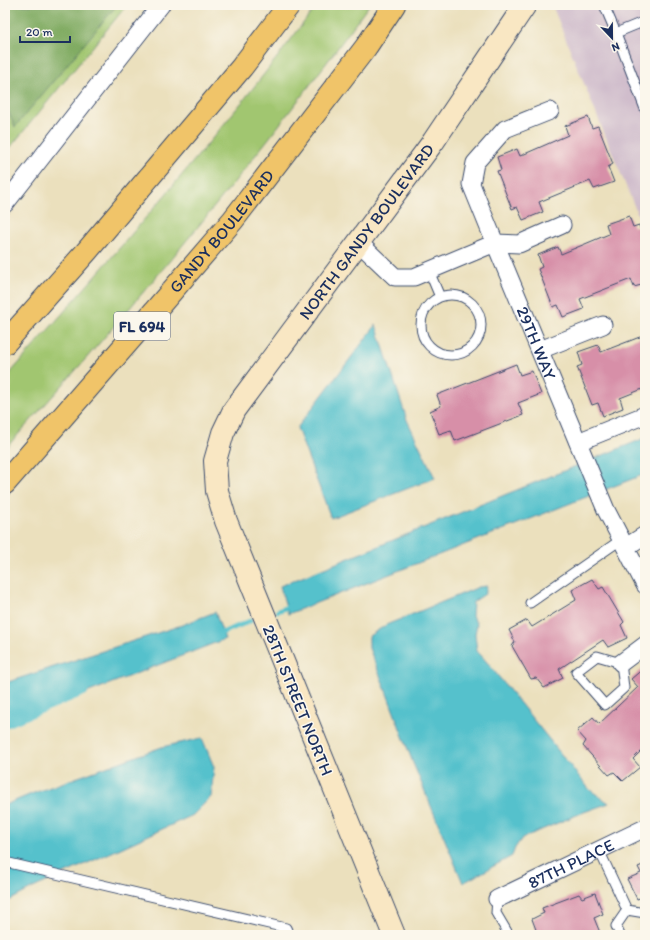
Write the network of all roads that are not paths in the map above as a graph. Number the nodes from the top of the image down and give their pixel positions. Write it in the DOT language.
graph roads {
  1 [pos="161,5"];
  2 [pos="289,5"];
  3 [pos="394,5"];
  4 [pos="525,5"];
  5 [pos="604,5"];
  6 [pos="645,21"];
  7 [pos="616,33"];
  8 [pos="645,109"];
  9 [pos="550,111"];
  10 [pos="5,204"];
  11 [pos="562,225"];
  12 [pos="358,242"];
  13 [pos="495,243"];
  14 [pos="429,271"];
  15 [pos="440,296"];
  16 [pos="603,325"];
  17 [pos="5,343"];
  18 [pos="540,350"];
  19 [pos="645,415"];
  20 [pos="578,442"];
  21 [pos="216,460"];
  22 [pos="5,483"];
  23 [pos="645,535"];
  24 [pos="624,543"];
  25 [pos="645,585"];
  26 [pos="530,603"];
  27 [pos="645,645"];
  28 [pos="621,663"];
  29 [pos="645,828"];
  30 [pos="599,850"];
  31 [pos="5,862"];
  32 [pos="497,899"];
  33 [pos="627,910"];
  34 [pos="645,913"];
  35 [pos="289,935"];
  36 [pos="394,935"];
  37 [pos="509,935"];
  38 [pos="620,935"];
  1 -- 10 [label="street"];
  2 -- 17 [label="highway"];
  3 -- 22 [label="highway, GANDY BOULEVARD / FL 694"];
  4 -- 12 [label="street, NORTH GANDY BOULEVARD"];
  5 -- 7 [label="lane"];
  6 -- 7 [label="lane"];
  7 -- 8 [label="lane"];
  9 -- 13 [label="street, 29TH WAY"];
  11 -- 13 [label="street"];
  12 -- 14 [label="street"];
  12 -- 21 [label="street, NORTH GANDY BOULEVARD"];
  13 -- 14 [label="street"];
  13 -- 18 [label="street, 29TH WAY"];
  14 -- 15 [label="lane"];
  15 -- 15 [label="lane"];
  16 -- 18 [label="street"];
  18 -- 20 [label="street, 29TH WAY"];
  19 -- 20 [label="street"];
  20 -- 24 [label="street, 29TH WAY"];
  21 -- 36 [label="street, 28TH STREET NORTH"];
  23 -- 24 [label="street"];
  24 -- 25 [label="street, 29TH WAY"];
  24 -- 26 [label="lane"];
  27 -- 28 [label="street"];
  28 -- 28 [label="lane"];
  29 -- 30 [label="street, 87TH PLACE"];
  30 -- 32 [label="street, 87TH PLACE"];
  30 -- 33 [label="lane"];
  31 -- 35 [label="lane"];
  32 -- 37 [label="lane"];
  33 -- 34 [label="lane"];
  33 -- 38 [label="lane"];
}
